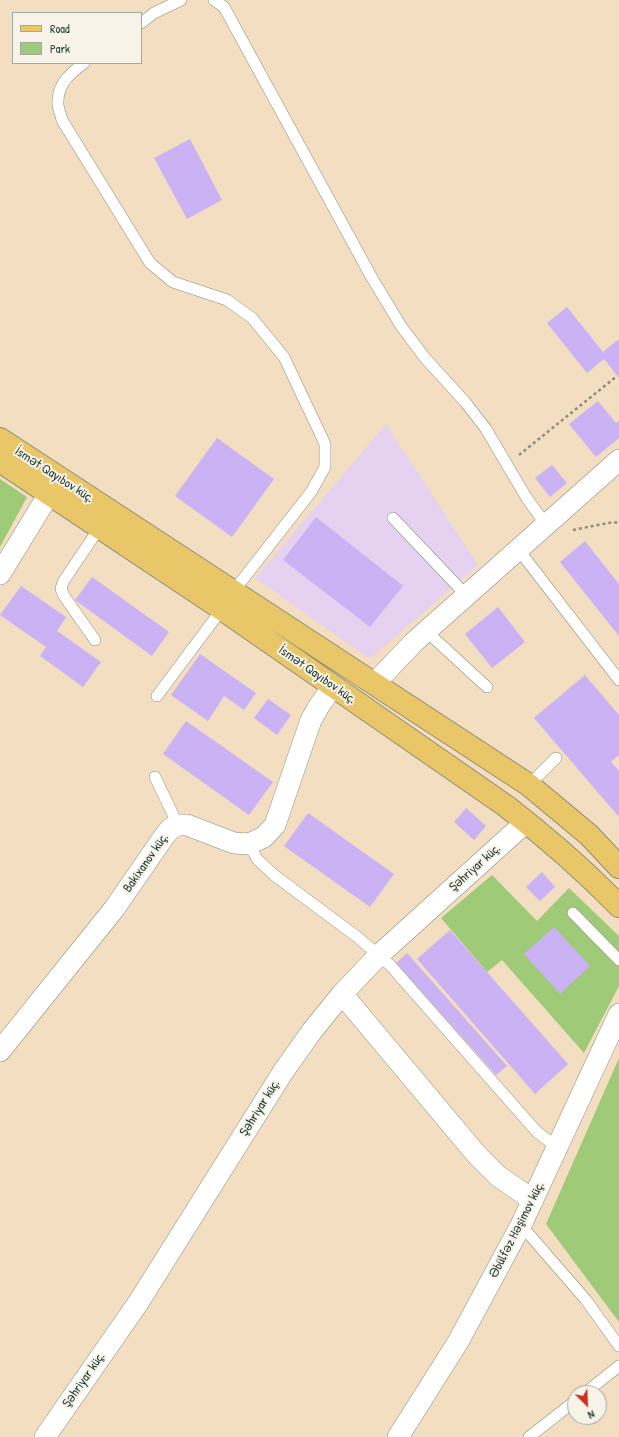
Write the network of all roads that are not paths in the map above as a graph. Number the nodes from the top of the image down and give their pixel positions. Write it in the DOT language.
graph roads {
  1 [pos="181,0"];
  2 [pos="214,0"];
  3 [pos="142,22"];
  4 [pos="83,64"];
  5 [pos="0,439"];
  6 [pos="619,460"];
  7 [pos="0,461"];
  8 [pos="50,494"];
  9 [pos="392,518"];
  10 [pos="546,525"];
  11 [pos="100,527"];
  12 [pos="518,550"];
  13 [pos="0,574"];
  14 [pos="466,595"];
  15 [pos="228,601"];
  16 [pos="426,631"];
  17 [pos="95,640"];
  18 [pos="619,680"];
  19 [pos="374,684"];
  20 [pos="333,686"];
  21 [pos="487,687"];
  22 [pos="157,696"];
  23 [pos="556,758"];
  24 [pos="155,777"];
  25 [pos="529,785"];
  26 [pos="526,822"];
  27 [pos="178,825"];
  28 [pos="249,844"];
  29 [pos="619,866"];
  30 [pos="619,906"];
  31 [pos="573,913"];
  32 [pos="380,955"];
  33 [pos="619,960"];
  34 [pos="342,994"];
  35 [pos="619,1014"];
  36 [pos="0,1051"];
  37 [pos="558,1147"];
  38 [pos="533,1200"];
  39 [pos="521,1225"];
  40 [pos="619,1346"];
  41 [pos="619,1366"];
  42 [pos="595,1385"];
  43 [pos="567,1407"];
  44 [pos="44,1437"];
  45 [pos="398,1437"];
  46 [pos="529,1437"];
  1 -- 3 [label="lane"];
  2 -- 10 [label="lane"];
  4 -- 15 [label="lane"];
  5 -- 15 [label="main road, İsmət Qayıbov küç."];
  6 -- 10 [label="street"];
  7 -- 8 [label="main road, İsmət Qayıbov küç."];
  8 -- 11 [label="main road, İsmət Qayıbov küç."];
  8 -- 13 [label="street"];
  9 -- 14 [label="lane"];
  10 -- 12 [label="street"];
  11 -- 15 [label="main road, İsmət Qayıbov küç."];
  11 -- 17 [label="lane"];
  12 -- 14 [label="street"];
  12 -- 18 [label="lane"];
  14 -- 16 [label="street"];
  15 -- 19 [label="main road, İsmət Qayıbov küç."];
  15 -- 20 [label="main road, İsmət Qayıbov küç."];
  15 -- 22 [label="lane"];
  16 -- 19 [label="street"];
  16 -- 21 [label="lane"];
  19 -- 25 [label="main road, İsmət Qayıbov küç."];
  20 -- 26 [label="main road, İsmət Qayıbov küç."];
  20 -- 28 [label="street"];
  23 -- 25 [label="lane"];
  24 -- 27 [label="lane"];
  25 -- 29 [label="main road, İsmət Qayıbov küç."];
  26 -- 30 [label="main road, İsmət Qayıbov küç."];
  26 -- 32 [label="street, Şəhriyar küç."];
  27 -- 28 [label="street, Bakixanov küç."];
  27 -- 36 [label="street, Bakixanov küç."];
  28 -- 32 [label="lane"];
  31 -- 33 [label="lane"];
  32 -- 34 [label="street, Şəhriyar küç."];
  32 -- 37 [label="lane"];
  34 -- 38 [label="street"];
  34 -- 44 [label="street, Şəhriyar küç."];
  35 -- 37 [label="street, Əbülfəz Həşimov küç."];
  37 -- 38 [label="street, Əbülfəz Həşimov küç."];
  38 -- 39 [label="street, Əbülfəz Həşimov küç."];
  39 -- 40 [label="lane"];
  39 -- 45 [label="street, Əbülfəz Həşimov küç."];
  41 -- 42 [label="lane"];
  43 -- 46 [label="lane"];
}
